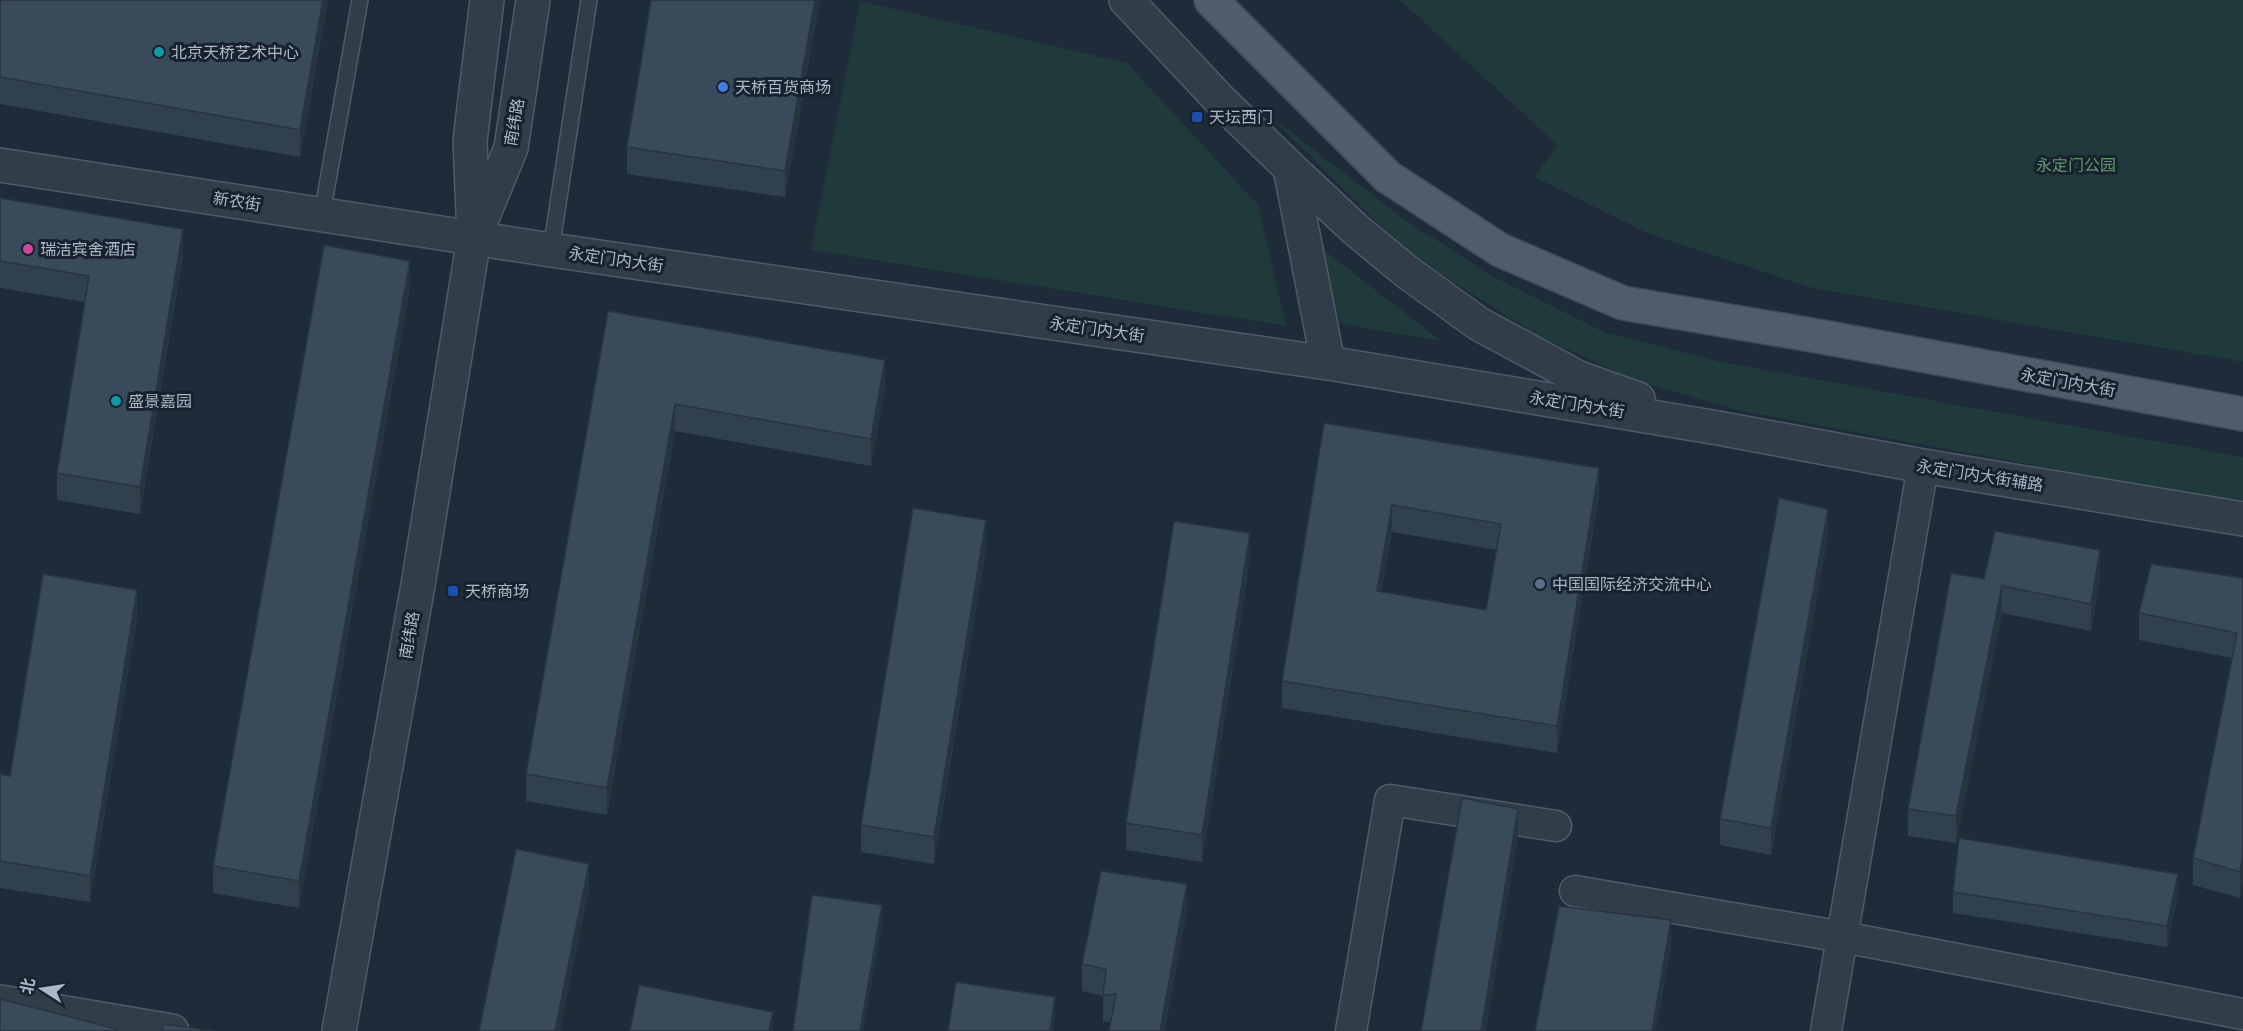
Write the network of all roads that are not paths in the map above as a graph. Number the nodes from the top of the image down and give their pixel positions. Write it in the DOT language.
graph roads {
  1 [pos="360,0"];
  2 [pos="487,0"];
  3 [pos="533,0"];
  4 [pos="589,0"];
  5 [pos="1126,0"];
  6 [pos="1211,0"];
  7 [pos="0,165"];
  8 [pos="1290,168"];
  9 [pos="322,214"];
  10 [pos="474,238"];
  11 [pos="551,250"];
  12 [pos="1328,363"];
  13 [pos="2243,414"];
  14 [pos="1718,428"];
  15 [pos="1923,466"];
  16 [pos="2243,519"];
  17 [pos="1556,826"];
  18 [pos="1575,891"];
  19 [pos="1843,937"];
  20 [pos="0,1002"];
  21 [pos="2243,1014"];
  22 [pos="172,1031"];
  23 [pos="339,1031"];
  24 [pos="1351,1031"];
  25 [pos="1826,1031"];
  1 -- 9 [label="lane"];
  2 -- 10 [label="street, 南纬路"];
  3 -- 10 [label="street, 南纬路"];
  4 -- 11 [label="lane"];
  5 -- 8 [label="street"];
  6 -- 13 [label="main road, 永定门内大街"];
  7 -- 9 [label="street, 新农街"];
  8 -- 12 [label="street"];
  8 -- 14 [label="street"];
  9 -- 10 [label="street, 新农街"];
  10 -- 11 [label="street, 永定门内大街"];
  10 -- 23 [label="street, 南纬路"];
  11 -- 12 [label="street, 永定门内大街"];
  12 -- 14 [label="street, 永定门内大街"];
  14 -- 15 [label="street, 永定门内大街辅路"];
  15 -- 16 [label="street, 永定门内大街辅路"];
  15 -- 19 [label="street"];
  17 -- 24 [label="street"];
  18 -- 19 [label="street"];
  19 -- 21 [label="street"];
  19 -- 25 [label="street"];
  20 -- 22 [label="street"];
}
